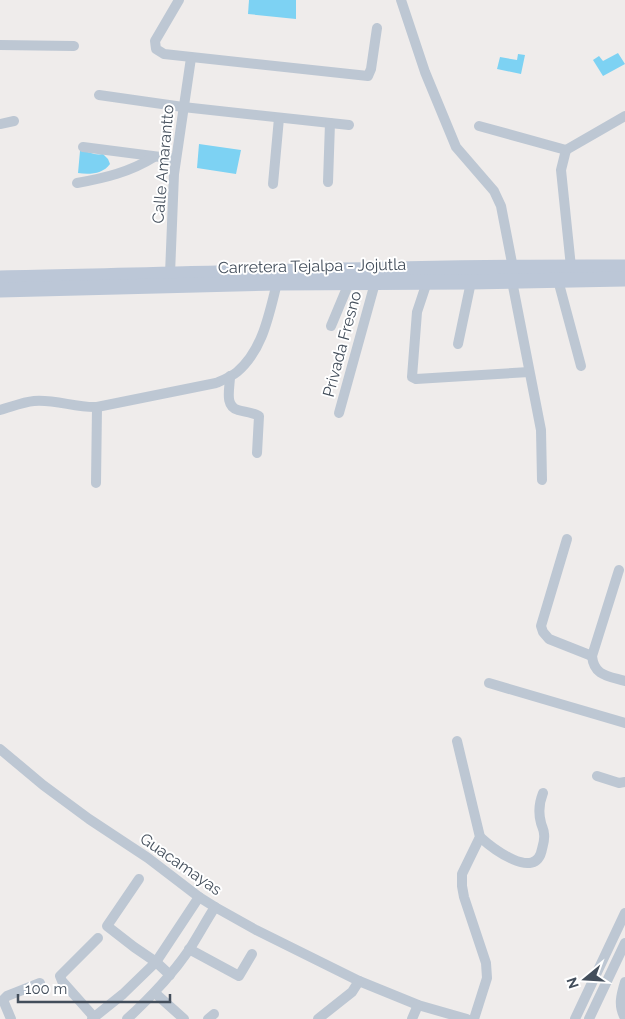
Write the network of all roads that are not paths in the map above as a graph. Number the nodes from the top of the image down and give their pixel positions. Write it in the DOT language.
graph roads {
  1 [pos="180,0"];
  2 [pos="401,0"];
  3 [pos="377,28"];
  4 [pos="0,45"];
  5 [pos="74,46"];
  6 [pos="191,58"];
  7 [pos="99,95"];
  8 [pos="183,107"];
  9 [pos="625,116"];
  10 [pos="279,118"];
  11 [pos="14,121"];
  12 [pos="330,123"];
  13 [pos="0,124"];
  14 [pos="349,125"];
  15 [pos="479,126"];
  16 [pos="83,147"];
  17 [pos="566,150"];
  18 [pos="154,157"];
  19 [pos="176,159"];
  20 [pos="328,182"];
  21 [pos="77,183"];
  22 [pos="273,184"];
  23 [pos="571,267"];
  24 [pos="625,267"];
  25 [pos="170,274"];
  26 [pos="512,274"];
  27 [pos="0,278"];
  28 [pos="625,279"];
  29 [pos="361,280"];
  30 [pos="558,280"];
  31 [pos="427,282"];
  32 [pos="472,282"];
  33 [pos="277,283"];
  34 [pos="0,290"];
  35 [pos="331,326"];
  36 [pos="458,344"];
  37 [pos="581,366"];
  38 [pos="529,372"];
  39 [pos="230,376"];
  40 [pos="97,407"];
  41 [pos="0,410"];
  42 [pos="339,413"];
  43 [pos="257,453"];
  44 [pos="542,480"];
  45 [pos="96,483"];
  46 [pos="567,539"];
  47 [pos="620,570"];
  48 [pos="592,656"];
  49 [pos="625,681"];
  50 [pos="489,683"];
  51 [pos="625,724"];
  52 [pos="457,741"];
  53 [pos="0,749"];
  54 [pos="597,776"];
  55 [pos="625,782"];
  56 [pos="543,793"];
  57 [pos="480,837"];
  58 [pos="139,878"];
  59 [pos="198,897"];
  60 [pos="215,907"];
  61 [pos="625,913"];
  62 [pos="98,938"];
  63 [pos="625,943"];
  64 [pos="189,950"];
  65 [pos="252,954"];
  66 [pos="156,962"];
  67 [pos="598,972"];
  68 [pos="170,975"];
  69 [pos="609,978"];
  70 [pos="359,981"];
  71 [pos="40,983"];
  72 [pos="624,983"];
  73 [pos="155,993"];
  74 [pos="418,1005"];
  75 [pos="98,1017"];
  76 [pos="625,1018"];
  77 [pos="11,1019"];
  78 [pos="127,1019"];
  79 [pos="184,1019"];
  80 [pos="318,1019"];
  81 [pos="412,1019"];
  82 [pos="467,1019"];
  83 [pos="474,1019"];
  84 [pos="575,1019"];
  85 [pos="589,1019"];
  1 -- 6 [label="street"];
  2 -- 26 [label="street"];
  3 -- 6 [label="street"];
  4 -- 5 [label="street"];
  6 -- 8 [label="street, Calle Amarantto"];
  7 -- 8 [label="street"];
  8 -- 10 [label="street"];
  8 -- 19 [label="street, Calle Amarantto"];
  9 -- 17 [label="street"];
  10 -- 12 [label="street"];
  10 -- 22 [label="street"];
  11 -- 13 [label="street"];
  12 -- 14 [label="street"];
  12 -- 20 [label="street"];
  15 -- 17 [label="street"];
  16 -- 18 [label="street"];
  17 -- 23 [label="street"];
  18 -- 19 [label="street"];
  18 -- 21 [label="street"];
  19 -- 25 [label="street, Calle Amarantto"];
  23 -- 24 [label="main road, Carretera Tejalpa - Jojutla"];
  23 -- 26 [label="main road, Carretera Tejalpa - Jojutla"];
  25 -- 27 [label="main road, Carretera Tejalpa - Jojutla"];
  25 -- 29 [label="main road, Carretera Tejalpa - Jojutla"];
  26 -- 29 [label="main road, Carretera Tejalpa - Jojutla"];
  26 -- 30 [label="main road, Carretera Tejalpa - Jojutla"];
  26 -- 32 [label="main road, Carretera Tejalpa - Jojutla"];
  26 -- 38 [label="street"];
  28 -- 30 [label="main road, Carretera Tejalpa - Jojutla"];
  29 -- 31 [label="main road, Carretera Tejalpa - Jojutla"];
  29 -- 33 [label="main road, Carretera Tejalpa - Jojutla"];
  29 -- 35 [label="street"];
  29 -- 42 [label="street, Privada Fresno"];
  30 -- 37 [label="street"];
  31 -- 32 [label="main road, Carretera Tejalpa - Jojutla"];
  31 -- 38 [label="street"];
  32 -- 36 [label="street"];
  33 -- 34 [label="main road, Carretera Tejalpa - Jojutla"];
  33 -- 39 [label="street"];
  38 -- 44 [label="street"];
  39 -- 40 [label="street"];
  39 -- 43 [label="street"];
  40 -- 41 [label="street"];
  40 -- 45 [label="street"];
  46 -- 48 [label="street"];
  47 -- 48 [label="street"];
  48 -- 49 [label="street"];
  50 -- 51 [label="street"];
  52 -- 57 [label="street"];
  53 -- 59 [label="street, Guacamayas"];
  54 -- 55 [label="street"];
  56 -- 57 [label="street"];
  57 -- 83 [label="street"];
  58 -- 66 [label="street"];
  59 -- 60 [label="street, Guacamayas"];
  59 -- 66 [label="street"];
  60 -- 64 [label="street"];
  60 -- 70 [label="street, Guacamayas"];
  61 -- 67 [label="street"];
  62 -- 75 [label="street"];
  63 -- 69 [label="street"];
  64 -- 65 [label="street"];
  64 -- 68 [label="street"];
  66 -- 68 [label="street"];
  66 -- 75 [label="street"];
  67 -- 69 [label="street"];
  67 -- 84 [label="street"];
  68 -- 73 [label="street"];
  69 -- 72 [label="street"];
  69 -- 85 [label="street"];
  70 -- 74 [label="street, Guacamayas"];
  70 -- 80 [label="street"];
  71 -- 77 [label="street"];
  72 -- 76 [label="street"];
  73 -- 78 [label="street"];
  73 -- 79 [label="street"];
  74 -- 81 [label="street"];
  74 -- 82 [label="street, Guacamayas"];
}
